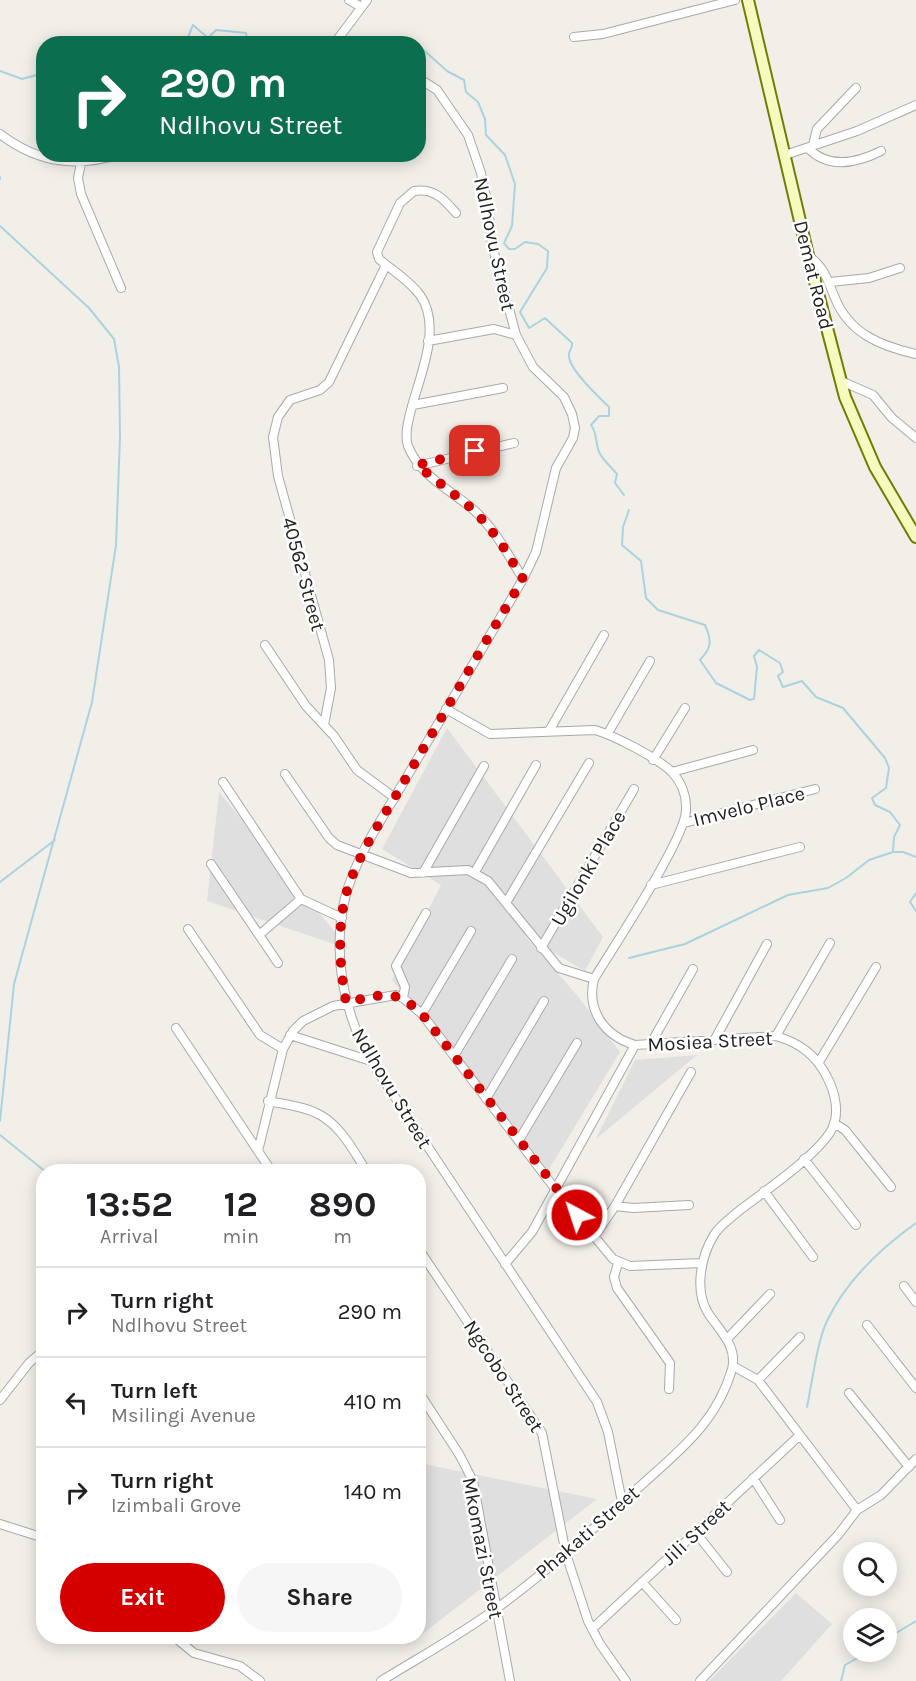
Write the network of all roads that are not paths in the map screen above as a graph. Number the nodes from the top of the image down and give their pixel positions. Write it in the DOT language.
graph roads {
  1 [pos="349,0"];
  2 [pos="735,0"];
  3 [pos="748,0"];
  4 [pos="364,3"];
  5 [pos="340,36"];
  6 [pos="574,37"];
  7 [pos="426,83"];
  8 [pos="856,88"];
  9 [pos="914,108"];
  10 [pos="0,134"];
  11 [pos="811,146"];
  12 [pos="881,151"];
  13 [pos="36,155"];
  14 [pos="785,155"];
  15 [pos="66,162"];
  16 [pos="85,162"];
  17 [pos="81,163"];
  18 [pos="456,213"];
  19 [pos="808,255"];
  20 [pos="386,266"];
  21 [pos="900,268"];
  22 [pos="830,282"];
  23 [pos="121,288"];
  24 [pos="516,335"];
  25 [pos="428,341"];
  26 [pos="916,354"];
  27 [pos="841,381"];
  28 [pos="503,388"];
  29 [pos="413,405"];
  30 [pos="916,438"];
  31 [pos="514,443"];
  32 [pos="417,465"];
  33 [pos="916,537"];
  34 [pos="523,579"];
  35 [pos="604,634"];
  36 [pos="265,645"];
  37 [pos="650,661"];
  38 [pos="684,708"];
  39 [pos="446,709"];
  40 [pos="324,724"];
  41 [pos="549,731"];
  42 [pos="608,734"];
  43 [pos="753,750"];
  44 [pos="653,760"];
  45 [pos="589,763"];
  46 [pos="537,765"];
  47 [pos="484,766"];
  48 [pos="672,772"];
  49 [pos="285,774"];
  50 [pos="223,782"];
  51 [pos="634,789"];
  52 [pos="815,789"];
  53 [pos="395,798"];
  54 [pos="684,823"];
  55 [pos="800,847"];
  56 [pos="363,854"];
  57 [pos="211,864"];
  58 [pos="475,872"];
  59 [pos="423,873"];
  60 [pos="651,885"];
  61 [pos="302,899"];
  62 [pos="506,903"];
  63 [pos="426,913"];
  64 [pos="342,918"];
  65 [pos="188,929"];
  66 [pos="471,931"];
  67 [pos="259,935"];
  68 [pos="830,943"];
  69 [pos="767,944"];
  70 [pos="541,948"];
  71 [pos="512,959"];
  72 [pos="278,963"];
  73 [pos="876,967"];
  74 [pos="693,969"];
  75 [pos="594,979"];
  76 [pos="403,998"];
  77 [pos="544,1001"];
  78 [pos="346,1002"];
  79 [pos="422,1014"];
  80 [pos="176,1028"];
  81 [pos="290,1035"];
  82 [pos="776,1036"];
  83 [pos="715,1039"];
  84 [pos="577,1043"];
  85 [pos="636,1045"];
  86 [pos="650,1045"];
  87 [pos="283,1049"];
  88 [pos="454,1056"];
  89 [pos="371,1061"];
  90 [pos="819,1062"];
  91 [pos="691,1072"];
  92 [pos="486,1100"];
  93 [pos="268,1101"];
  94 [pos="834,1123"];
  95 [pos="519,1140"];
  96 [pos="258,1151"];
  97 [pos="804,1159"];
  98 [pos="267,1164"];
  99 [pos="362,1164"];
  100 [pos="891,1187"];
  101 [pos="556,1190"];
  102 [pos="764,1191"];
  103 [pos="689,1205"];
  104 [pos="615,1206"];
  105 [pos="856,1225"];
  106 [pos="594,1236"];
  107 [pos="813,1257"];
  108 [pos="426,1260"];
  109 [pos="618,1263"];
  110 [pos="702,1263"];
  111 [pos="505,1264"];
  112 [pos="904,1286"];
  113 [pos="770,1294"];
  114 [pos="916,1302"];
  115 [pos="867,1325"];
  116 [pos="800,1337"];
  117 [pos="728,1338"];
  118 [pos="36,1357"];
  119 [pos="733,1366"];
  120 [pos="758,1380"];
  121 [pos="916,1388"];
  122 [pos="669,1389"];
  123 [pos="849,1393"];
  124 [pos="0,1400"];
  125 [pos="426,1403"];
  126 [pos="800,1435"];
  127 [pos="916,1459"];
  128 [pos="909,1467"];
  129 [pos="753,1478"];
  130 [pos="622,1502"];
  131 [pos="857,1510"];
  132 [pos="780,1521"];
  133 [pos="0,1524"];
  134 [pos="696,1533"];
  135 [pos="36,1535"];
  136 [pos="566,1554"];
  137 [pos="727,1572"];
  138 [pos="642,1582"];
  139 [pos="496,1609"];
  140 [pos="676,1620"];
  141 [pos="592,1629"];
  142 [pos="183,1644"];
  143 [pos="260,1681"];
  144 [pos="381,1681"];
  145 [pos="510,1681"];
  146 [pos="626,1681"];
  147 [pos="700,1681"];
  1 -- 4 [label="street"];
  2 -- 6 [label="street"];
  3 -- 14 [label="street, Demat Road"];
  4 -- 5 [label="street"];
  7 -- 24 [label="street, Ndlhovu Street"];
  8 -- 11 [label="street"];
  9 -- 11 [label="street"];
  10 -- 13 [label="street"];
  11 -- 12 [label="street"];
  11 -- 14 [label="street"];
  14 -- 19 [label="street, Demat Road"];
  15 -- 17 [label="street"];
  16 -- 17 [label="street"];
  17 -- 23 [label="street"];
  18 -- 20 [label="street"];
  19 -- 22 [label="street"];
  19 -- 27 [label="street, Demat Road"];
  20 -- 25 [label="street"];
  20 -- 40 [label="street, 40562 Street"];
  21 -- 22 [label="street"];
  22 -- 26 [label="street"];
  24 -- 25 [label="street"];
  24 -- 34 [label="street, Ndlhovu Street"];
  25 -- 29 [label="street"];
  27 -- 30 [label="street"];
  27 -- 33 [label="street, Demat Road"];
  28 -- 29 [label="street"];
  29 -- 32 [label="street"];
  31 -- 32 [label="street"];
  32 -- 34 [label="street"];
  34 -- 39 [label="street, Ndlhovu Street"];
  35 -- 41 [label="street"];
  36 -- 40 [label="street"];
  37 -- 42 [label="street"];
  38 -- 44 [label="street"];
  39 -- 41 [label="street"];
  39 -- 53 [label="street, Ndlhovu Street"];
  40 -- 53 [label="street"];
  41 -- 42 [label="street"];
  42 -- 44 [label="street"];
  43 -- 48 [label="street"];
  44 -- 48 [label="street"];
  45 -- 62 [label="street"];
  46 -- 58 [label="street"];
  47 -- 59 [label="street"];
  48 -- 54 [label="street"];
  49 -- 56 [label="street"];
  50 -- 61 [label="street"];
  51 -- 70 [label="street, Ugilonki Place"];
  52 -- 54 [label="street, Imvelo Place"];
  53 -- 56 [label="street, Ndlhovu Street"];
  54 -- 60 [label="street"];
  55 -- 60 [label="street"];
  56 -- 59 [label="street"];
  56 -- 64 [label="street, Ndlhovu Street"];
  57 -- 67 [label="street"];
  58 -- 59 [label="street"];
  58 -- 62 [label="street"];
  60 -- 75 [label="street"];
  61 -- 64 [label="street"];
  61 -- 67 [label="street"];
  62 -- 70 [label="street"];
  63 -- 76 [label="street"];
  64 -- 78 [label="street, Ndlhovu Street"];
  65 -- 87 [label="street"];
  66 -- 79 [label="street"];
  67 -- 72 [label="street"];
  68 -- 82 [label="street"];
  69 -- 83 [label="street"];
  70 -- 75 [label="street"];
  71 -- 88 [label="street"];
  73 -- 90 [label="street"];
  74 -- 86 [label="street"];
  75 -- 85 [label="street, Mosiea Street"];
  76 -- 78 [label="street"];
  76 -- 79 [label="street"];
  77 -- 92 [label="street"];
  78 -- 81 [label="street"];
  78 -- 89 [label="street, Ndlhovu Street"];
  79 -- 88 [label="street"];
  80 -- 96 [label="street"];
  81 -- 87 [label="street"];
  81 -- 89 [label="street"];
  82 -- 83 [label="street, Mosiea Street"];
  82 -- 90 [label="street, Mosiea Street"];
  83 -- 86 [label="street, Mosiea Street"];
  84 -- 95 [label="street"];
  85 -- 86 [label="street, Mosiea Street"];
  85 -- 101 [label="street"];
  87 -- 93 [label="street"];
  88 -- 92 [label="street"];
  89 -- 111 [label="street, Ndlhovu Street"];
  90 -- 94 [label="street, Mosiea Street"];
  91 -- 104 [label="street"];
  92 -- 95 [label="street"];
  93 -- 96 [label="street"];
  93 -- 99 [label="street"];
  94 -- 97 [label="street"];
  94 -- 100 [label="street"];
  95 -- 101 [label="street"];
  96 -- 98 [label="street"];
  97 -- 102 [label="street"];
  97 -- 105 [label="street"];
  101 -- 106 [label="street"];
  101 -- 111 [label="street"];
  102 -- 107 [label="street"];
  102 -- 110 [label="street"];
  103 -- 104 [label="street"];
  104 -- 106 [label="street"];
  106 -- 109 [label="street"];
  108 -- 136 [label="street, Ngcobo Street"];
  109 -- 110 [label="street"];
  109 -- 122 [label="street"];
  110 -- 117 [label="street"];
  111 -- 130 [label="street, Ndlhovu Street"];
  112 -- 114 [label="street"];
  113 -- 117 [label="street"];
  115 -- 121 [label="street"];
  116 -- 120 [label="street"];
  117 -- 119 [label="street"];
  118 -- 124 [label="street"];
  119 -- 120 [label="street"];
  119 -- 130 [label="street, Phakati Street"];
  120 -- 126 [label="street"];
  123 -- 128 [label="street"];
  125 -- 139 [label="street, Mkomazi Street"];
  126 -- 129 [label="street, Jili Street"];
  126 -- 131 [label="street"];
  127 -- 128 [label="street"];
  128 -- 131 [label="street"];
  129 -- 132 [label="street"];
  129 -- 134 [label="street, Jili Street"];
  130 -- 136 [label="street, Phakati Street"];
  131 -- 147 [label="street"];
  133 -- 135 [label="street"];
  134 -- 137 [label="street"];
  134 -- 138 [label="street, Jili Street"];
  136 -- 139 [label="street, Phakati Street"];
  136 -- 141 [label="street, Ngcobo Street"];
  138 -- 140 [label="street"];
  138 -- 141 [label="street, Jili Street"];
  139 -- 144 [label="street, Phakati Street"];
  139 -- 145 [label="street, Mkomazi Street"];
  141 -- 146 [label="street, Ngcobo Street"];
  142 -- 143 [label="street"];
}
